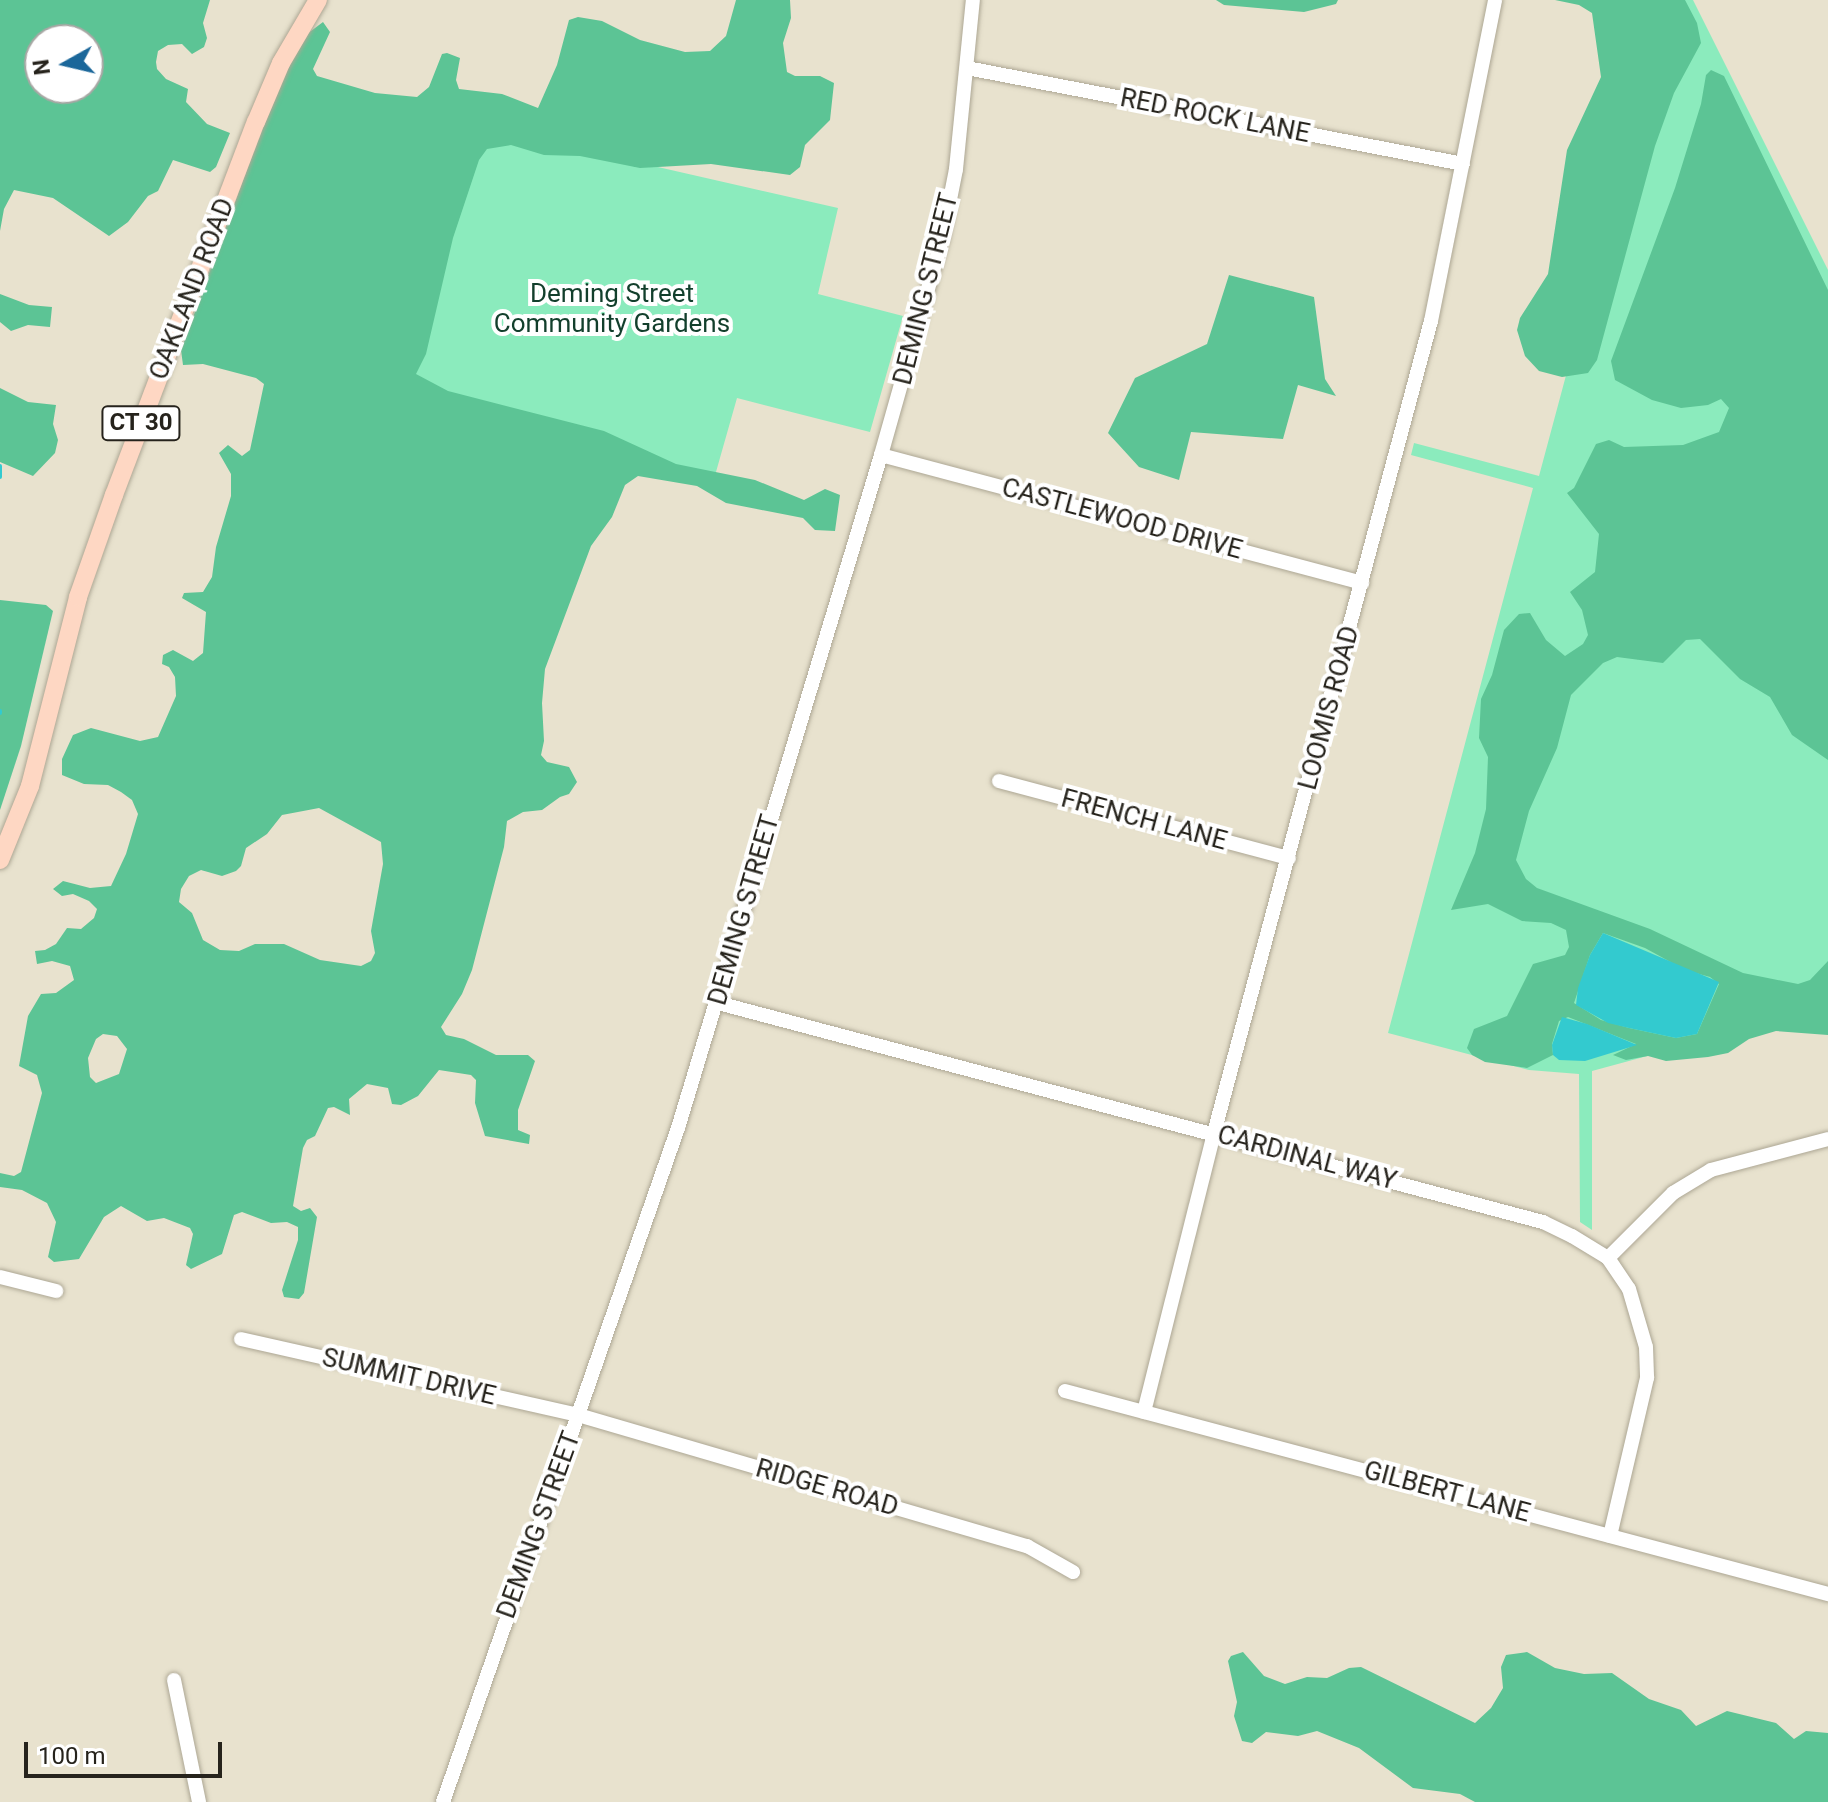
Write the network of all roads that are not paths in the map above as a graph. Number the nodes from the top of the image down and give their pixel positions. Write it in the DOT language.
graph roads {
  1 [pos="318,0"];
  2 [pos="973,0"];
  3 [pos="1495,0"];
  4 [pos="967,68"];
  5 [pos="1463,164"];
  6 [pos="881,455"];
  7 [pos="1362,583"];
  8 [pos="999,781"];
  9 [pos="1289,858"];
  10 [pos="0,860"];
  11 [pos="718,1003"];
  12 [pos="1214,1133"];
  13 [pos="1828,1139"];
  14 [pos="1608,1258"];
  15 [pos="0,1277"];
  16 [pos="56,1291"];
  17 [pos="241,1339"];
  18 [pos="1065,1391"];
  19 [pos="1144,1412"];
  20 [pos="578,1415"];
  21 [pos="1610,1536"];
  22 [pos="1073,1572"];
  23 [pos="1828,1594"];
  24 [pos="174,1680"];
  25 [pos="199,1802"];
  26 [pos="443,1802"];
  1 -- 10 [label="main road, OAKLAND ROAD / CT 30"];
  2 -- 4 [label="street, DEMING STREET"];
  3 -- 5 [label="street, LOOMIS ROAD"];
  4 -- 5 [label="street, RED ROCK LANE"];
  4 -- 6 [label="street, DEMING STREET"];
  5 -- 7 [label="street, LOOMIS ROAD"];
  6 -- 7 [label="street, CASTLEWOOD DRIVE"];
  6 -- 11 [label="street, DEMING STREET"];
  7 -- 9 [label="street, LOOMIS ROAD"];
  8 -- 9 [label="street, FRENCH LANE"];
  9 -- 12 [label="street, LOOMIS ROAD"];
  11 -- 12 [label="street, CARDINAL WAY"];
  11 -- 20 [label="street, DEMING STREET"];
  12 -- 14 [label="street, CARDINAL WAY"];
  12 -- 19 [label="street, LOOMIS ROAD"];
  13 -- 14 [label="street"];
  14 -- 21 [label="street, CARDINAL WAY"];
  15 -- 16 [label="street"];
  17 -- 20 [label="street, SUMMIT DRIVE"];
  18 -- 19 [label="street, GILBERT LANE"];
  19 -- 21 [label="street, GILBERT LANE"];
  20 -- 22 [label="street, RIDGE ROAD"];
  20 -- 26 [label="street, DEMING STREET"];
  21 -- 23 [label="street, GILBERT LANE"];
  24 -- 25 [label="street"];
}
